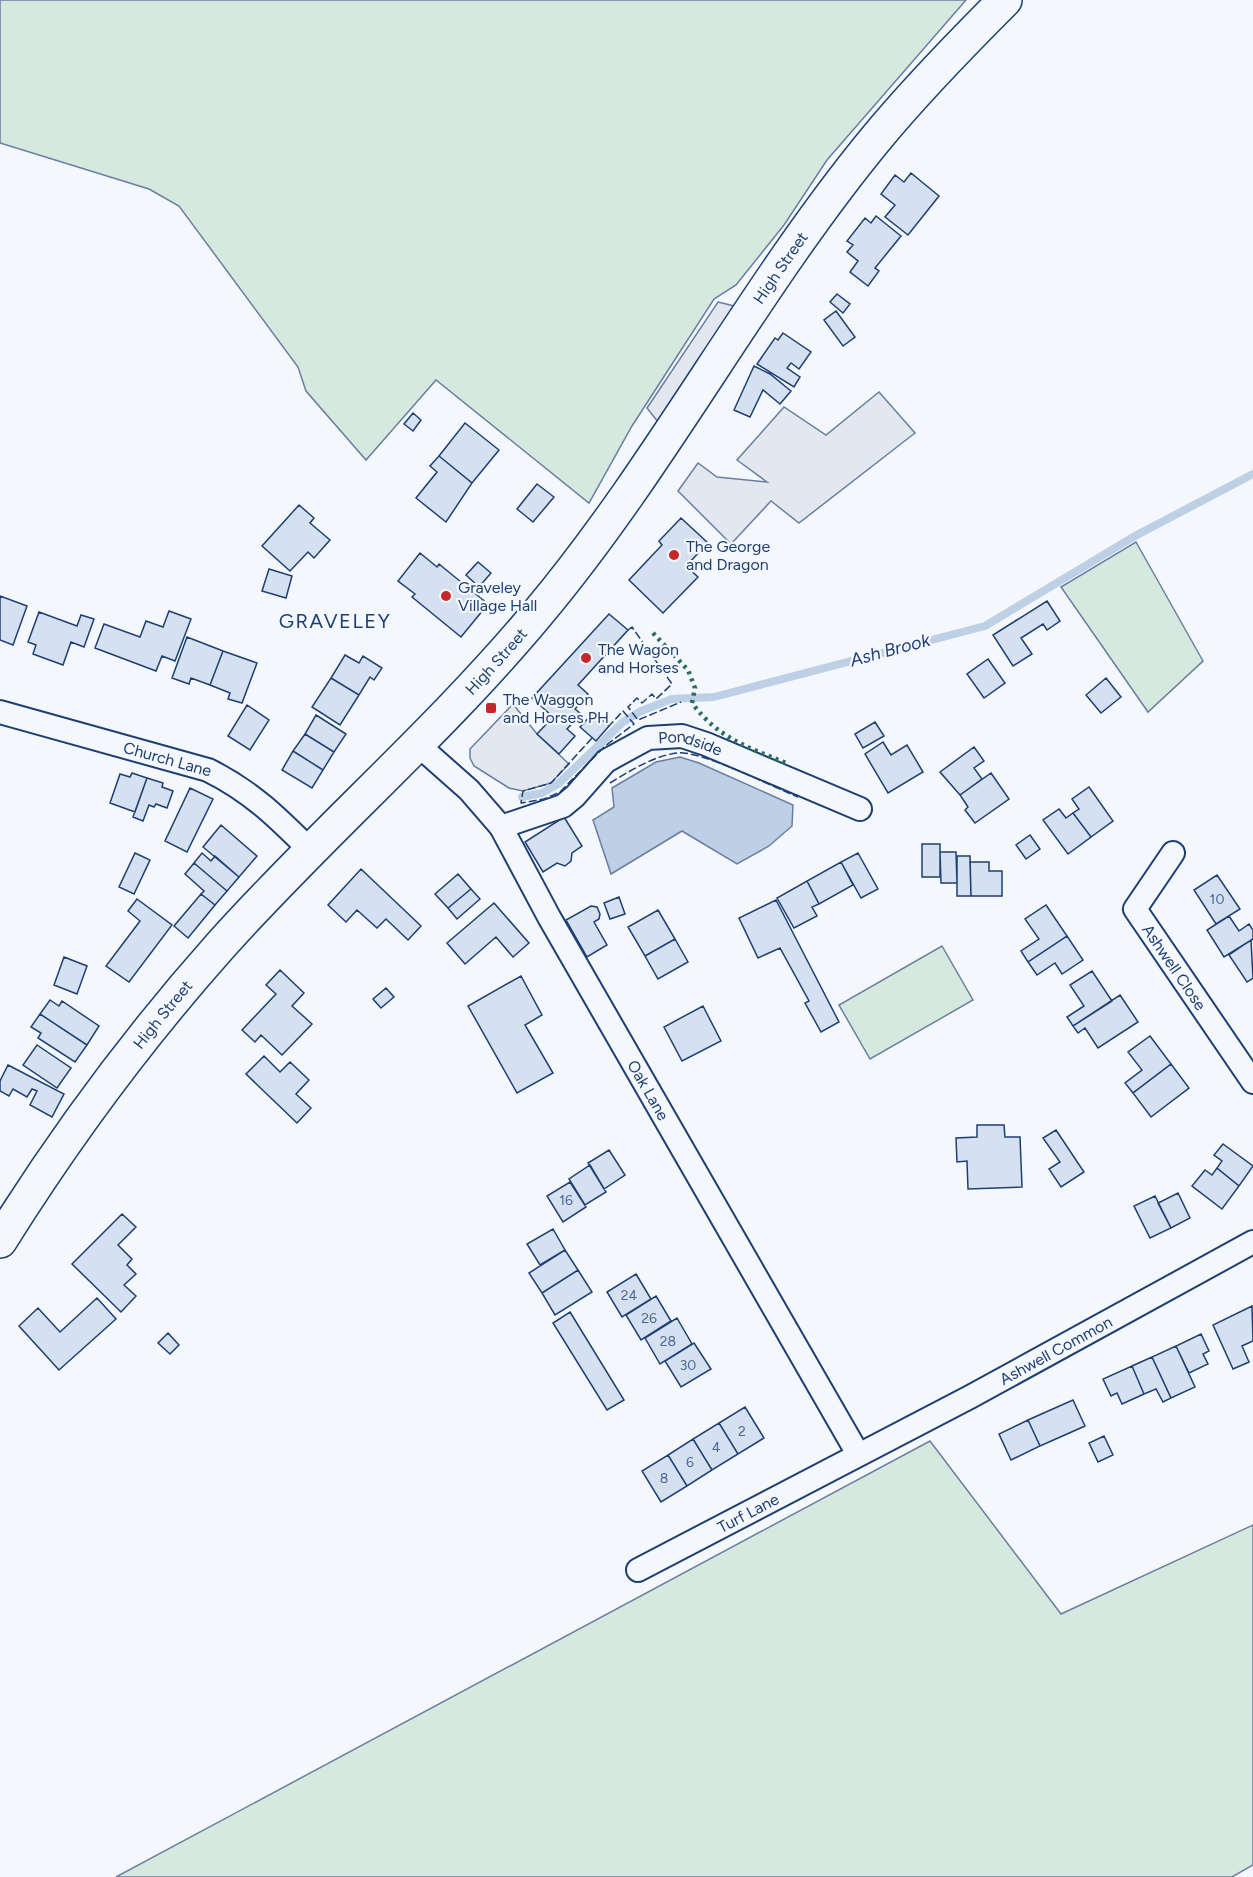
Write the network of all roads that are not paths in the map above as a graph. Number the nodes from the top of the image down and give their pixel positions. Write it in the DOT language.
graph roads {
  1 [pos="1005,0"];
  2 [pos="0,712"];
  3 [pos="417,744"];
  4 [pos="860,809"];
  5 [pos="501,827"];
  6 [pos="311,851"];
  7 [pos="1173,853"];
  8 [pos="1253,1082"];
  9 [pos="0,1241"];
  10 [pos="1253,1242"];
  11 [pos="858,1454"];
  12 [pos="638,1570"];
  1 -- 3 [label="main road, High Street"];
  2 -- 6 [label="street, Church Lane"];
  3 -- 5 [label="street, Oak Lane"];
  3 -- 6 [label="main road, High Street"];
  4 -- 5 [label="street, Pondside"];
  5 -- 11 [label="street, Oak Lane"];
  6 -- 9 [label="main road, High Street"];
  7 -- 8 [label="street, Ashwell Close"];
  10 -- 11 [label="street, Ashwell Common"];
  11 -- 12 [label="street, Turf Lane"];
}
